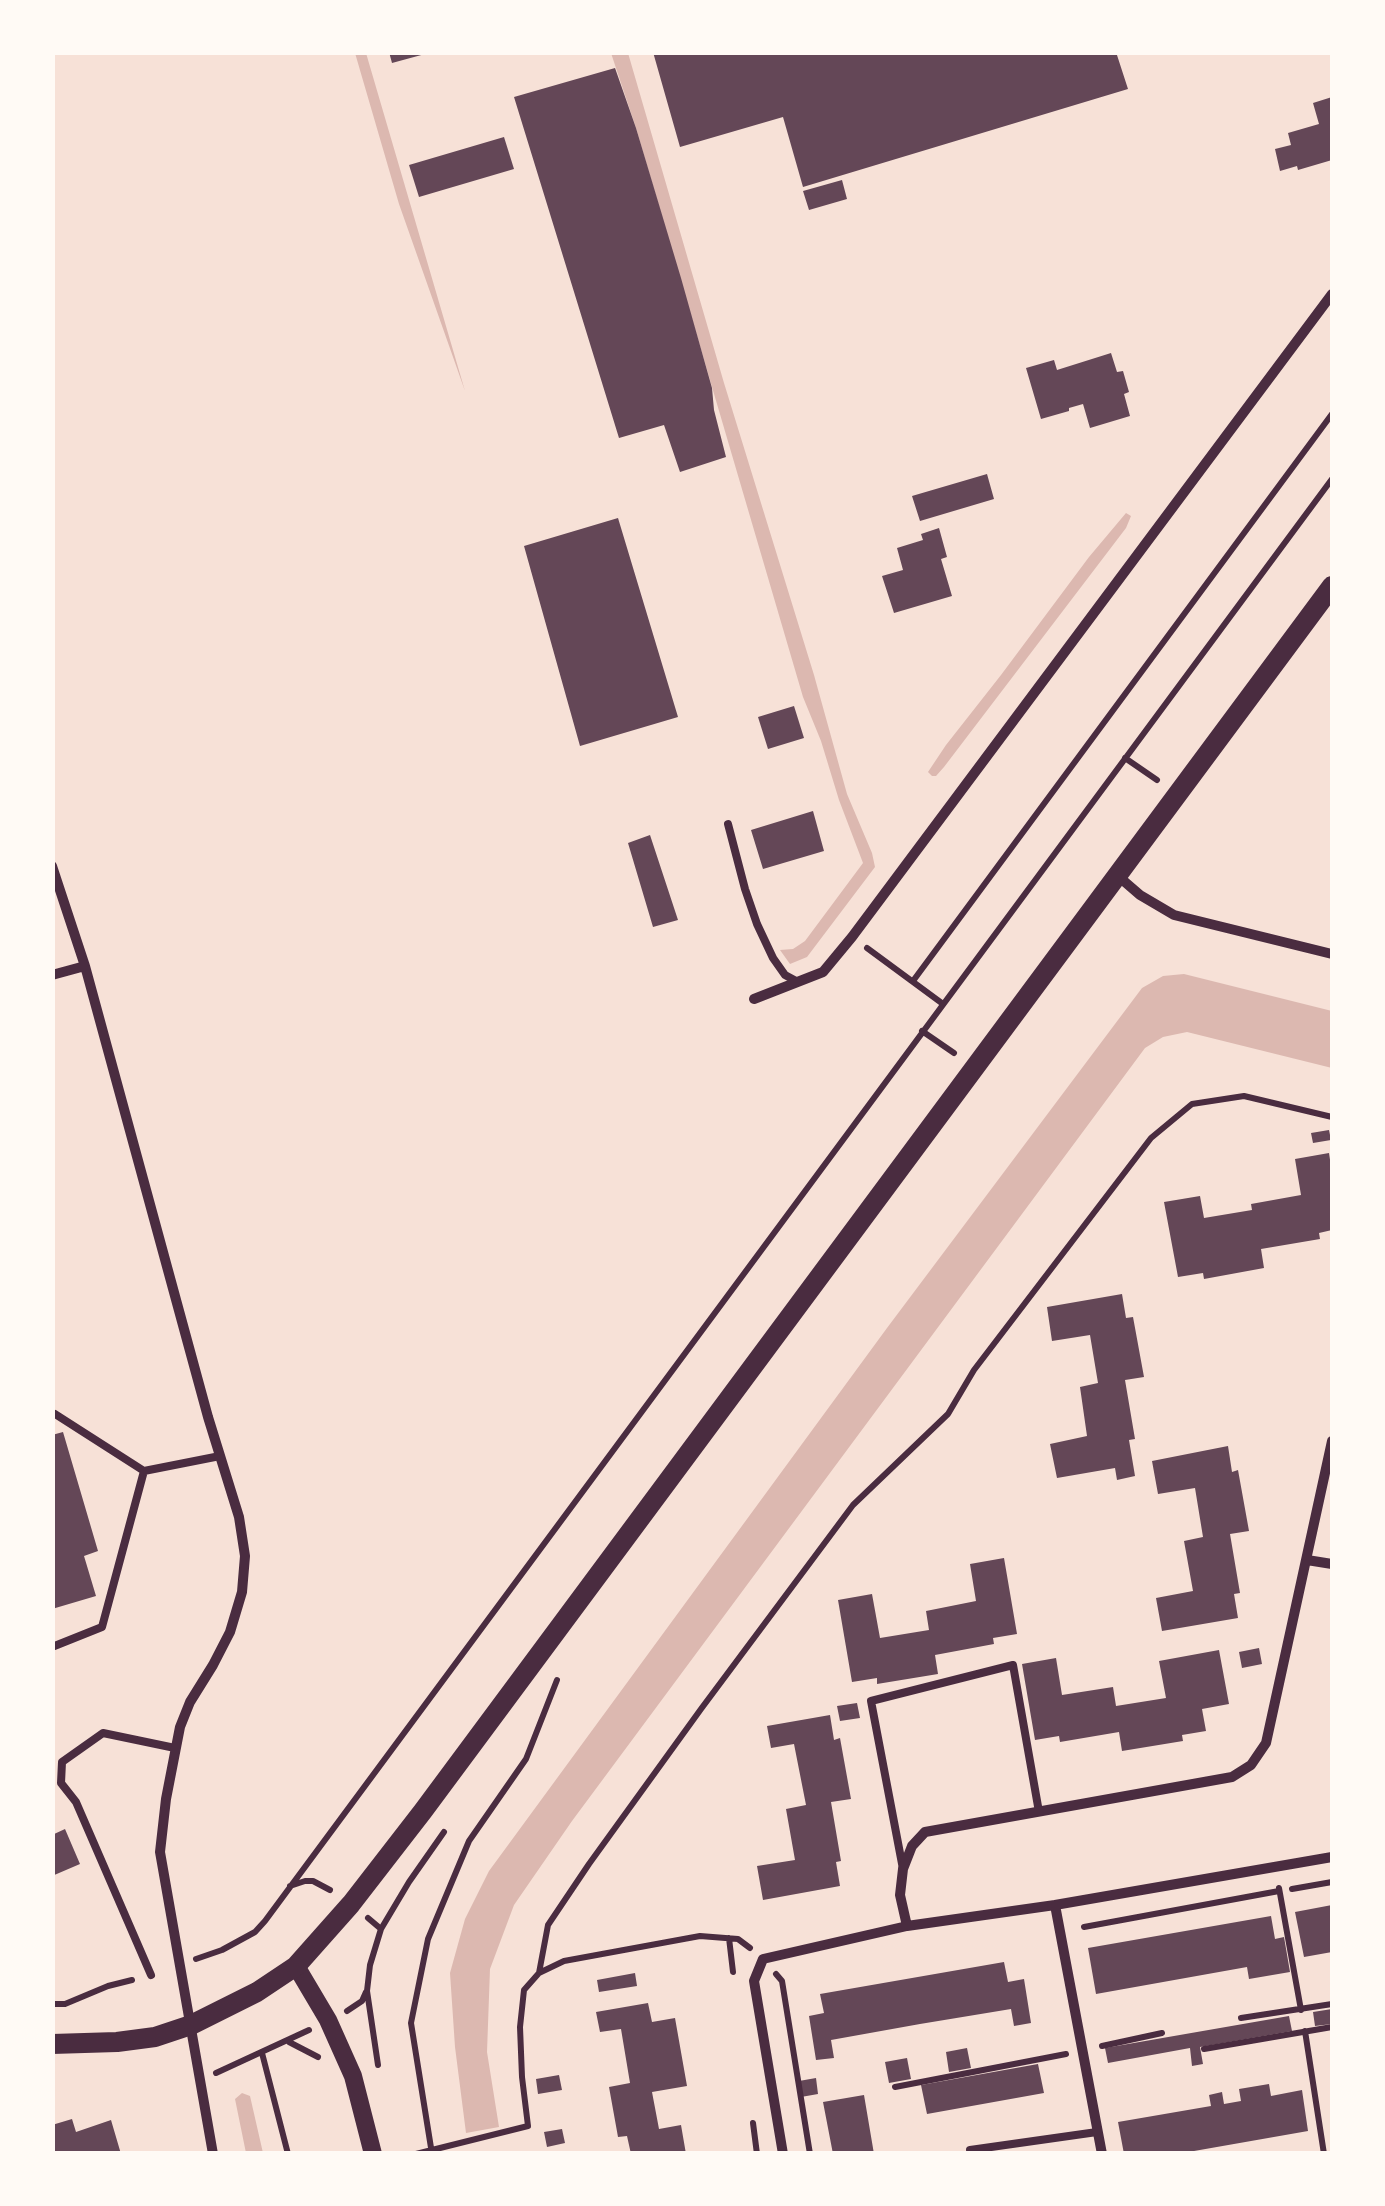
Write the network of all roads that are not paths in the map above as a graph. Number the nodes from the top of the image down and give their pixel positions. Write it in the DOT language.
graph roads {
  1 [pos="1332,294"];
  2 [pos="1332,586"];
  3 [pos="728,824"];
  4 [pos="52,866"];
  5 [pos="1117,875"];
  6 [pos="1332,954"];
  7 [pos="85,966"];
  8 [pos="52,975"];
  9 [pos="798,982"];
  10 [pos="754,999"];
  11 [pos="56,1414"];
  12 [pos="1332,1441"];
  13 [pos="220,1456"];
  14 [pos="144,1471"];
  15 [pos="1307,1560"];
  16 [pos="1332,1564"];
  17 [pos="52,1648"];
  18 [pos="175,1748"];
  19 [pos="57,1773"];
  20 [pos="1039,1812"];
  21 [pos="1332,1857"];
  22 [pos="903,1869"];
  23 [pos="1055,1905"];
  24 [pos="907,1926"];
  25 [pos="296,1966"];
  26 [pos="151,1974"];
  27 [pos="191,2025"];
  28 [pos="52,2044"];
  29 [pos="1096,2132"];
  30 [pos="970,2150"];
  31 [pos="213,2154"];
  32 [pos="373,2154"];
  33 [pos="783,2154"];
  34 [pos="1102,2154"];
  1 -- 9 [label="street"];
  2 -- 5 [label="main road"];
  3 -- 9 [label="lane"];
  4 -- 7 [label="street"];
  5 -- 6 [label="street"];
  5 -- 25 [label="main road"];
  7 -- 8 [label="street"];
  7 -- 13 [label="street"];
  9 -- 10 [label="street"];
  11 -- 14 [label="lane"];
  12 -- 15 [label="street"];
  13 -- 14 [label="lane"];
  13 -- 18 [label="street"];
  14 -- 17 [label="lane"];
  15 -- 16 [label="street"];
  15 -- 20 [label="street"];
  18 -- 19 [label="lane"];
  18 -- 27 [label="street"];
  19 -- 26 [label="lane"];
  20 -- 22 [label="street"];
  20 -- 22 [label="lane"];
  21 -- 23 [label="street"];
  22 -- 24 [label="street"];
  23 -- 24 [label="street"];
  23 -- 29 [label="street"];
  24 -- 33 [label="street"];
  25 -- 27 [label="main road"];
  25 -- 32 [label="street"];
  27 -- 28 [label="main road"];
  27 -- 31 [label="street"];
  29 -- 30 [label="lane"];
  29 -- 34 [label="street"];
}
